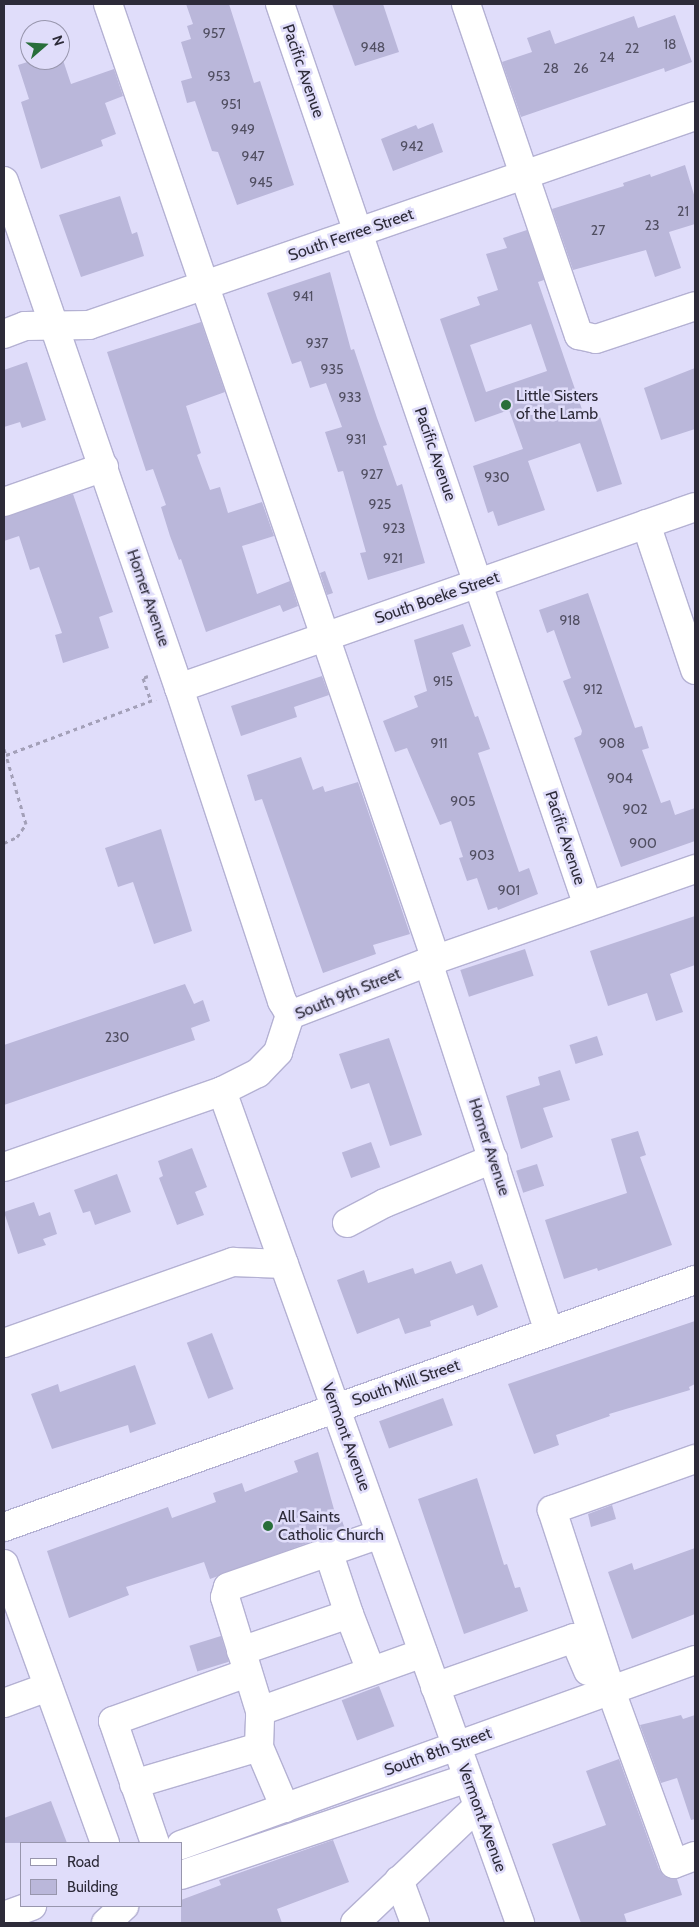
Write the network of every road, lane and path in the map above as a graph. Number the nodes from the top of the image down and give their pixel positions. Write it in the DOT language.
graph roads {
  1 [pos="108,4"];
  2 [pos="280,4"];
  3 [pos="466,4"];
  4 [pos="695,116"];
  5 [pos="523,176"];
  6 [pos="4,181"];
  7 [pos="359,232"];
  8 [pos="207,284"];
  9 [pos="695,306"];
  10 [pos="54,326"];
  11 [pos="4,334"];
  12 [pos="104,467"];
  13 [pos="4,502"];
  14 [pos="695,507"];
  15 [pos="646,524"];
  16 [pos="479,583"];
  17 [pos="326,637"];
  18 [pos="695,670"];
  19 [pos="152,675"];
  20 [pos="169,693"];
  21 [pos="151,701"];
  22 [pos="4,749"];
  23 [pos="6,755"];
  24 [pos="4,843"];
  25 [pos="695,869"];
  26 [pos="588,906"];
  27 [pos="432,961"];
  28 [pos="290,1015"];
  29 [pos="222,1091"];
  30 [pos="493,1160"];
  31 [pos="4,1167"];
  32 [pos="347,1223"];
  33 [pos="284,1264"];
  34 [pos="695,1280"];
  35 [pos="549,1332"];
  36 [pos="4,1343"];
  37 [pos="335,1408"];
  38 [pos="695,1459"];
  39 [pos="4,1527"];
  40 [pos="380,1534"];
  41 [pos="328,1551"];
  42 [pos="4,1564"];
  43 [pos="349,1614"];
  44 [pos="423,1653"];
  45 [pos="695,1660"];
  46 [pos="244,1662"];
  47 [pos="371,1671"];
  48 [pos="48,1687"];
  49 [pos="435,1687"];
  50 [pos="605,1693"];
  51 [pos="4,1703"];
  52 [pos="260,1711"];
  53 [pos="456,1746"];
  54 [pos="259,1747"];
  55 [pos="467,1778"];
  56 [pos="134,1784"];
  57 [pos="478,1806"];
  58 [pos="285,1808"];
  59 [pos="105,1842"];
  60 [pos="155,1842"];
  61 [pos="182,1845"];
  62 [pos="695,1856"];
  63 [pos="182,1875"];
  64 [pos="399,1880"];
  65 [pos="29,1907"];
  66 [pos="123,1907"];
  67 [pos="4,1916"];
  68 [pos="106,1923"];
  69 [pos="355,1923"];
  70 [pos="415,1923"];
  71 [pos="520,1923"];
  1 -- 8 [label="street, Homer Avenue"];
  2 -- 7 [label="street, Pacific Avenue"];
  3 -- 5 [label="street"];
  4 -- 5 [label="street, South Ferree Street"];
  5 -- 7 [label="street, South Ferree Street"];
  5 -- 9 [label="street"];
  6 -- 10 [label="street, Homer Avenue"];
  7 -- 8 [label="street, South Ferree Street"];
  7 -- 16 [label="street, Pacific Avenue"];
  8 -- 10 [label="street, South Ferree Street"];
  8 -- 17 [label="street, Homer Avenue"];
  10 -- 11 [label="street, South Ferree Street"];
  10 -- 12 [label="street, Homer Avenue"];
  12 -- 13 [label="street"];
  12 -- 20 [label="street, Homer Avenue"];
  14 -- 15 [label="street, South Boeke Street"];
  15 -- 16 [label="street, South Boeke Street"];
  15 -- 18 [label="street"];
  16 -- 17 [label="street, South Boeke Street"];
  16 -- 26 [label="street, Pacific Avenue"];
  17 -- 20 [label="street, South Boeke Street"];
  17 -- 27 [label="street, Homer Avenue"];
  19 -- 21 [label="path"];
  20 -- 21 [label="path"];
  20 -- 28 [label="street, Homer Avenue"];
  21 -- 23 [label="path"];
  22 -- 23 [label="path"];
  23 -- 24 [label="path"];
  25 -- 26 [label="street, South 9th Street"];
  26 -- 27 [label="street, South 9th Street"];
  27 -- 28 [label="street, South 9th Street"];
  27 -- 30 [label="street, Homer Avenue"];
  28 -- 29 [label="street, South 9th Street"];
  29 -- 31 [label="street, South 9th Street"];
  29 -- 33 [label="street, Vermont Avenue"];
  30 -- 32 [label="street"];
  30 -- 35 [label="street, Homer Avenue"];
  33 -- 36 [label="street"];
  33 -- 37 [label="street, Vermont Avenue"];
  34 -- 35 [label="street, South Mill Street"];
  35 -- 37 [label="street, South Mill Street"];
  37 -- 39 [label="street, South Mill Street"];
  37 -- 40 [label="street, Vermont Avenue"];
  38 -- 50 [label="street"];
  40 -- 41 [label="street"];
  40 -- 44 [label="street, Vermont Avenue"];
  41 -- 43 [label="street"];
  41 -- 46 [label="street"];
  42 -- 48 [label="street"];
  43 -- 46 [label="street"];
  43 -- 47 [label="street"];
  44 -- 47 [label="street"];
  44 -- 49 [label="street, Vermont Avenue"];
  45 -- 50 [label="street, South 8th Street"];
  46 -- 52 [label="street"];
  46 -- 56 [label="street"];
  47 -- 52 [label="street"];
  48 -- 51 [label="street"];
  48 -- 59 [label="street"];
  49 -- 50 [label="street"];
  49 -- 53 [label="street, Vermont Avenue"];
  50 -- 53 [label="street, South 8th Street"];
  50 -- 62 [label="street"];
  52 -- 54 [label="street"];
  53 -- 55 [label="street, Vermont Avenue"];
  53 -- 58 [label="street, South 8th Street"];
  54 -- 56 [label="street"];
  54 -- 58 [label="street"];
  55 -- 57 [label="street, Vermont Avenue"];
  55 -- 63 [label="street"];
  56 -- 60 [label="street"];
  57 -- 64 [label="street"];
  57 -- 71 [label="street, Vermont Avenue"];
  58 -- 61 [label="street, South 8th Street"];
  64 -- 69 [label="street"];
  64 -- 70 [label="street"];
  65 -- 67 [label="street"];
  66 -- 68 [label="street"];
}
